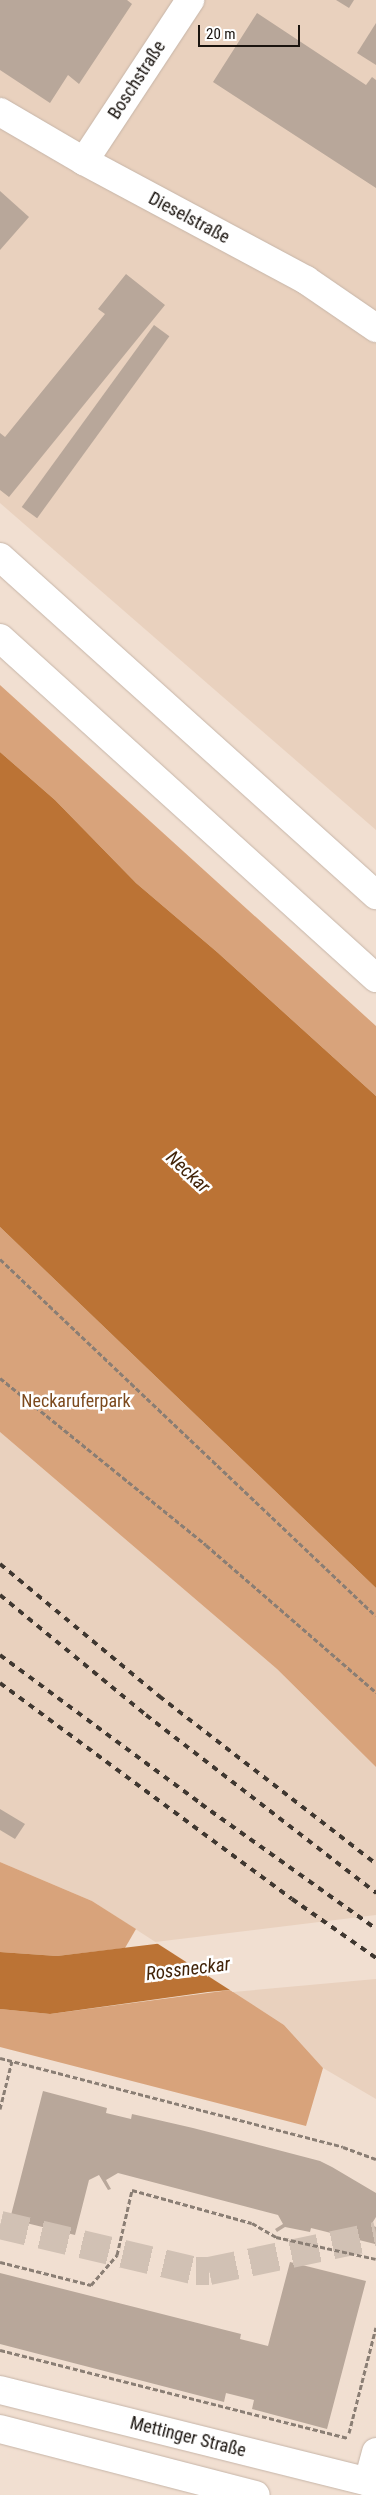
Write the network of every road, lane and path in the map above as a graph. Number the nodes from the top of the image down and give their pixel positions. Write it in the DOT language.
graph roads {
  1 [pos="186,2"];
  2 [pos="0,112"];
  3 [pos="84,161"];
  4 [pos="376,328"];
  5 [pos="0,557"];
  6 [pos="0,638"];
  7 [pos="376,895"];
  8 [pos="376,978"];
  9 [pos="0,1259"];
  10 [pos="0,1378"];
  11 [pos="376,1616"];
  12 [pos="376,1692"];
  13 [pos="0,2058"];
  14 [pos="12,2061"];
  15 [pos="0,2109"];
  16 [pos="376,2159"];
  17 [pos="376,2259"];
  18 [pos="0,2262"];
  19 [pos="376,2327"];
  20 [pos="0,2350"];
  21 [pos="0,2390"];
  22 [pos="0,2429"];
  23 [pos="376,2452"];
  24 [pos="372,2483"];
  25 [pos="256,2495"];
  1 -- 3 [label="main road, Boschstraße"];
  2 -- 3 [label="main road, Dieselstraße"];
  3 -- 4 [label="main road, Dieselstraße"];
  5 -- 7 [label="main road"];
  6 -- 8 [label="main road"];
  9 -- 11 [label="path"];
  10 -- 12 [label="path"];
  13 -- 14 [label="path"];
  14 -- 15 [label="path"];
  14 -- 16 [label="path"];
  17 -- 18 [label="path"];
  19 -- 20 [label="path"];
  21 -- 24 [label="main road, Mettinger Straße"];
  22 -- 25 [label="main road"];
  23 -- 24 [label="main road"];
}
